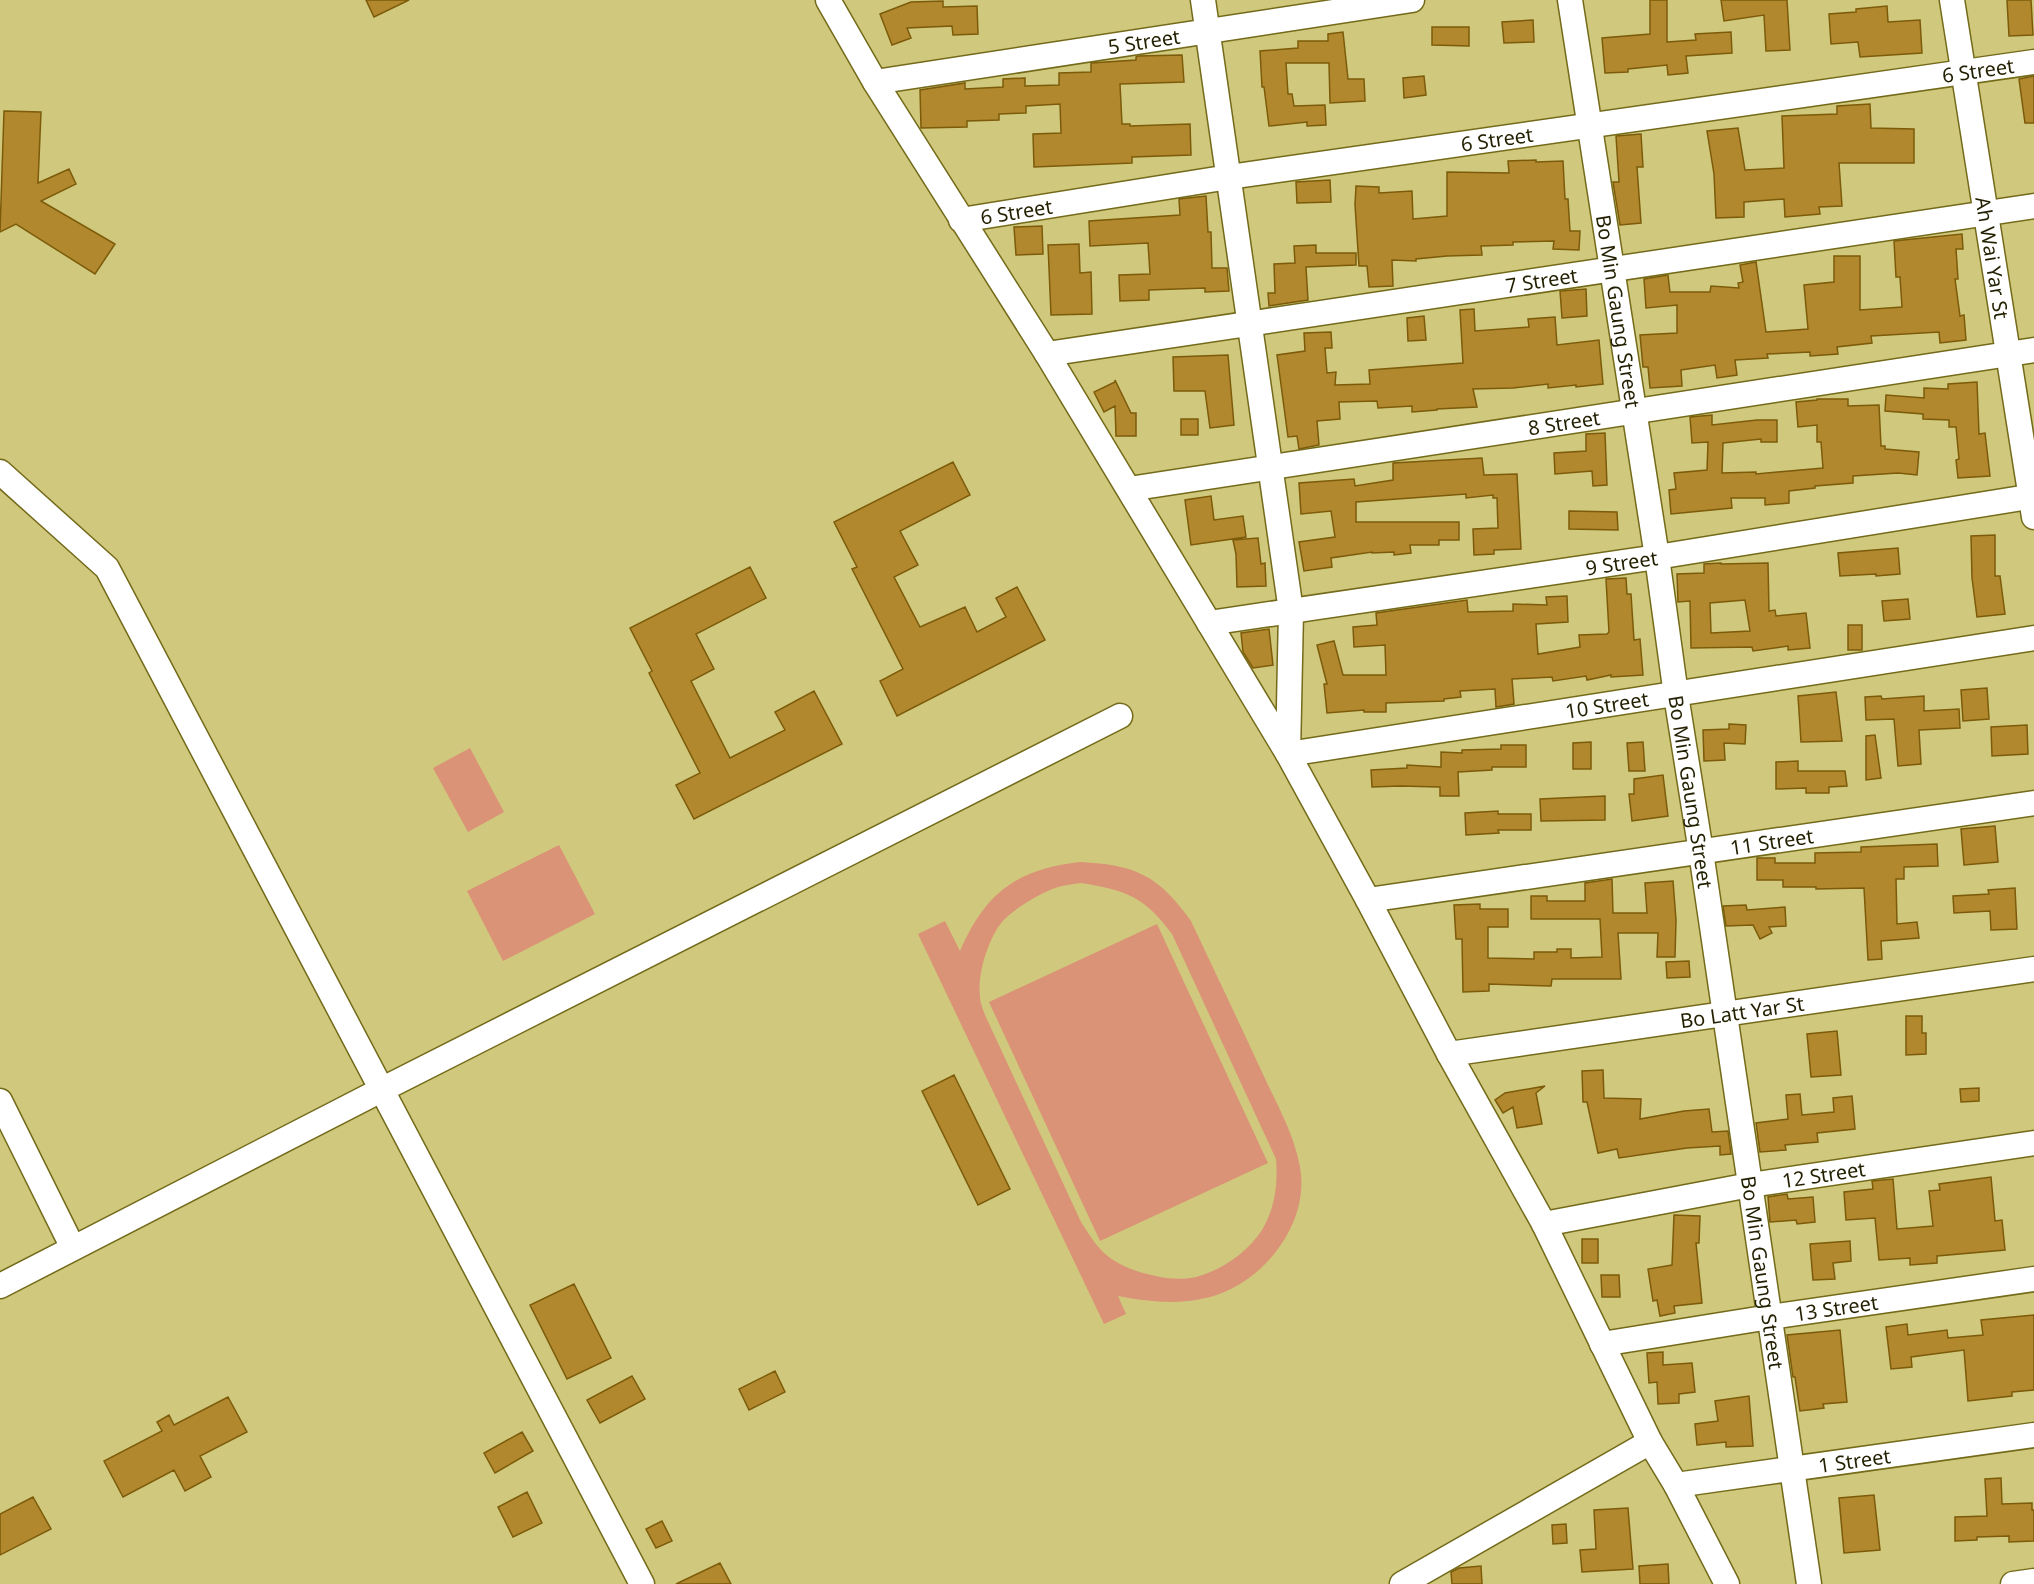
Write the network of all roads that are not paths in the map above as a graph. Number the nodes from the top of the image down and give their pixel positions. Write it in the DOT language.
graph roads {
  1 [pos="828,0"];
  2 [pos="1203,0"];
  3 [pos="1412,0"];
  4 [pos="1570,0"];
  5 [pos="1952,0"];
  6 [pos="1208,30"];
  7 [pos="2034,62"];
  8 [pos="1963,72"];
  9 [pos="875,82"];
  10 [pos="1590,125"];
  11 [pos="1229,177"];
  12 [pos="2034,206"];
  13 [pos="1986,213"];
  14 [pos="961,220"];
  15 [pos="1612,270"];
  16 [pos="1250,324"];
  17 [pos="2034,350"];
  18 [pos="1047,354"];
  19 [pos="2008,354"];
  20 [pos="1634,413"];
  21 [pos="1271,468"];
  22 [pos="0,472"];
  23 [pos="1129,489"];
  24 [pos="2033,503"];
  25 [pos="1657,557"];
  26 [pos="1291,611"];
  27 [pos="1209,623"];
  28 [pos="2034,638"];
  29 [pos="1676,695"];
  30 [pos="1120,716"];
  31 [pos="1288,754"];
  32 [pos="2034,803"];
  33 [pos="1701,852"];
  34 [pos="1368,900"];
  35 [pos="2034,969"];
  36 [pos="1724,1015"];
  37 [pos="1449,1054"];
  38 [pos="383,1089"];
  39 [pos="0,1101"];
  40 [pos="2034,1143"];
  41 [pos="1750,1185"];
  42 [pos="1544,1224"];
  43 [pos="73,1248"];
  44 [pos="2034,1279"];
  45 [pos="0,1286"];
  46 [pos="1770,1317"];
  47 [pos="1602,1344"];
  48 [pos="2034,1435"];
  49 [pos="1650,1442"];
  50 [pos="1793,1469"];
  51 [pos="1676,1485"];
  52 [pos="1434,1575"];
  53 [pos="2034,1581"];
  54 [pos="642,1584"];
  55 [pos="1402,1584"];
  56 [pos="1727,1584"];
  57 [pos="1809,1584"];
  58 [pos="2013,1584"];
  1 -- 9 [label="street"];
  2 -- 6 [label="street"];
  3 -- 6 [label="street, 5 Street"];
  4 -- 10 [label="street, Bo Min Gaung Street"];
  5 -- 8 [label="street, Ah Wai Yar St"];
  6 -- 9 [label="street, 5 Street"];
  6 -- 11 [label="street"];
  7 -- 8 [label="street, 6 Street"];
  8 -- 10 [label="street, 6 Street"];
  8 -- 13 [label="street, Ah Wai Yar St"];
  9 -- 14 [label="street"];
  10 -- 11 [label="street, 6 Street"];
  10 -- 15 [label="street, Bo Min Gaung Street"];
  11 -- 14 [label="street, 6 Street"];
  11 -- 16 [label="street"];
  12 -- 13 [label="street, 7 Street"];
  13 -- 15 [label="street, 7 Street"];
  13 -- 19 [label="street, Ah Wai Yar St"];
  14 -- 18 [label="street"];
  15 -- 16 [label="street, 7 Street"];
  15 -- 20 [label="street, Bo Min Gaung Street"];
  16 -- 18 [label="street, 7 Street"];
  16 -- 21 [label="street"];
  17 -- 19 [label="street, 8 Street"];
  18 -- 23 [label="street"];
  19 -- 20 [label="street, 8 Street"];
  19 -- 24 [label="street, Ah Wai Yar St"];
  20 -- 21 [label="street, 8 Street"];
  20 -- 25 [label="street, Bo Min Gaung Street"];
  21 -- 23 [label="street, 8 Street"];
  21 -- 26 [label="street"];
  22 -- 38 [label="street"];
  23 -- 27 [label="street"];
  24 -- 25 [label="street, 9 Street"];
  25 -- 26 [label="street, 9 Street"];
  25 -- 29 [label="street, Bo Min Gaung Street"];
  26 -- 27 [label="street, 9 Street"];
  26 -- 31 [label="street"];
  27 -- 31 [label="street"];
  28 -- 29 [label="street, 10 Street"];
  29 -- 31 [label="street, 10 Street"];
  29 -- 33 [label="street, Bo Min Gaung Street"];
  30 -- 38 [label="street"];
  31 -- 34 [label="street"];
  32 -- 33 [label="street, 11 Street"];
  33 -- 34 [label="street, 11 Street"];
  33 -- 36 [label="street, Bo Min Gaung Street"];
  34 -- 37 [label="street"];
  35 -- 36 [label="street, Bo Latt Yar St"];
  36 -- 37 [label="street, Bo Latt Yar St"];
  36 -- 41 [label="street, Bo Min Gaung Street"];
  37 -- 42 [label="street"];
  38 -- 43 [label="street"];
  38 -- 54 [label="street"];
  39 -- 43 [label="street"];
  40 -- 41 [label="street, 12 Street"];
  41 -- 42 [label="street, 12 Street"];
  41 -- 46 [label="street, Bo Min Gaung Street"];
  42 -- 47 [label="street"];
  43 -- 45 [label="street"];
  44 -- 46 [label="street, 13 Street"];
  46 -- 47 [label="street, 13 Street"];
  46 -- 50 [label="street, Bo Min Gaung Street"];
  47 -- 49 [label="street"];
  48 -- 50 [label="street, 1 Street"];
  49 -- 51 [label="street"];
  49 -- 52 [label="street"];
  50 -- 51 [label="street, 1 Street"];
  50 -- 57 [label="street, Bo Min Gaung Street"];
  51 -- 56 [label="street"];
  52 -- 55 [label="street"];
  53 -- 58 [label="street"];
}
